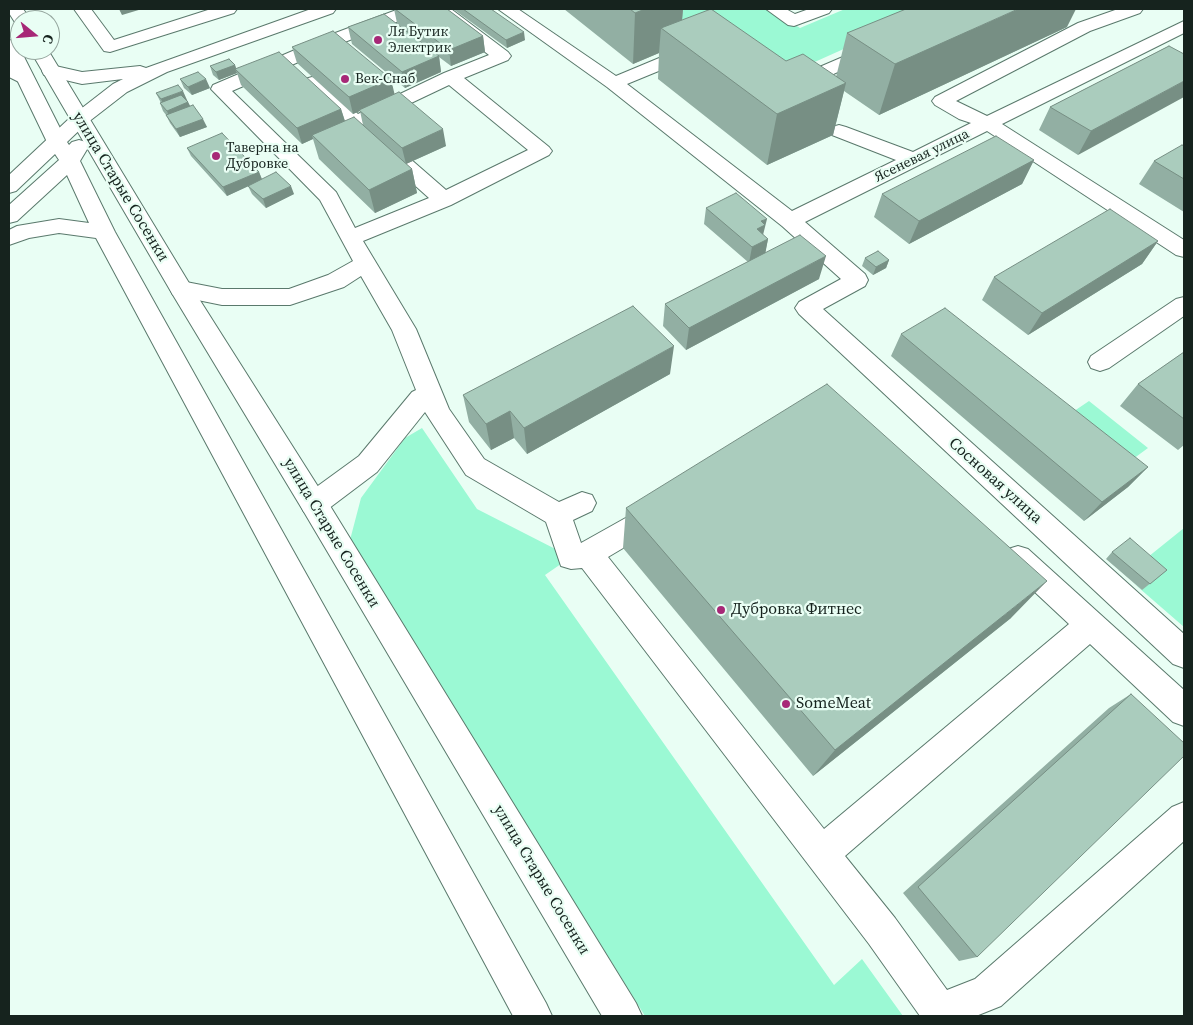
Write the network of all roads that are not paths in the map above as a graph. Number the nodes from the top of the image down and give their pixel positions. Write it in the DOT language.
graph roads {
  1 [pos="82,9"];
  2 [pos="228,9"];
  3 [pos="326,9"];
  4 [pos="414,9"];
  5 [pos="440,9"];
  6 [pos="507,9"];
  7 [pos="775,9"];
  8 [pos="823,9"];
  9 [pos="1134,9"];
  10 [pos="1082,11"];
  11 [pos="304,13"];
  12 [pos="1104,14"];
  13 [pos="1184,26"];
  14 [pos="694,34"];
  15 [pos="336,39"];
  16 [pos="1154,42"];
  17 [pos="886,44"];
  18 [pos="9,45"];
  19 [pos="1173,52"];
  20 [pos="45,60"];
  21 [pos="286,60"];
  22 [pos="161,68"];
  23 [pos="51,71"];
  24 [pos="17,74"];
  25 [pos="451,77"];
  26 [pos="614,83"];
  27 [pos="777,93"];
  28 [pos="356,122"];
  29 [pos="988,123"];
  30 [pos="84,126"];
  31 [pos="839,131"];
  32 [pos="57,142"];
  33 [pos="914,160"];
  34 [pos="70,161"];
  35 [pos="9,186"];
  36 [pos="444,200"];
  37 [pos="9,216"];
  38 [pos="790,220"];
  39 [pos="104,232"];
  40 [pos="9,238"];
  41 [pos="350,238"];
  42 [pos="1184,250"];
  43 [pos="366,264"];
  44 [pos="181,290"];
  45 [pos="1184,306"];
  46 [pos="1100,362"];
  47 [pos="430,395"];
  48 [pos="678,501"];
  49 [pos="314,504"];
  50 [pos="1003,544"];
  51 [pos="588,554"];
  52 [pos="1092,624"];
  53 [pos="1184,654"];
  54 [pos="1184,711"];
  55 [pos="1184,819"];
  56 [pos="822,854"];
  57 [pos="533,1016"];
  58 [pos="623,1016"];
  59 [pos="945,1016"];
  1 -- 2 [label="street"];
  3 -- 11 [label="street"];
  4 -- 15 [label="street"];
  5 -- 25 [label="street"];
  6 -- 26 [label="street"];
  7 -- 8 [label="street"];
  9 -- 12 [label="street"];
  10 -- 12 [label="street"];
  11 -- 15 [label="street"];
  11 -- 22 [label="street"];
  12 -- 16 [label="street"];
  12 -- 29 [label="street"];
  13 -- 16 [label="street, Ясеневая улица"];
  14 -- 26 [label="street"];
  15 -- 21 [label="street"];
  16 -- 19 [label="street"];
  16 -- 29 [label="street, Ясеневая улица"];
  17 -- 27 [label="street"];
  18 -- 24 [label="street, улица Старые Сосенки"];
  20 -- 23 [label="street, улица Старые Сосенки"];
  21 -- 28 [label="street"];
  21 -- 41 [label="street"];
  22 -- 23 [label="street"];
  22 -- 30 [label="street"];
  23 -- 30 [label="street, улица Старые Сосенки"];
  24 -- 32 [label="street, улица Старые Сосенки"];
  25 -- 28 [label="street"];
  25 -- 36 [label="street"];
  26 -- 38 [label="street"];
  28 -- 36 [label="street"];
  29 -- 33 [label="street, Ясеневая улица"];
  29 -- 42 [label="street"];
  30 -- 32 [label="street"];
  30 -- 34 [label="street"];
  30 -- 44 [label="street, улица Старые Сосенки"];
  31 -- 33 [label="street"];
  32 -- 34 [label="street, улица Старые Сосенки"];
  32 -- 35 [label="street"];
  33 -- 38 [label="street, Ясеневая улица"];
  34 -- 37 [label="street"];
  34 -- 39 [label="street, улица Старые Сосенки"];
  36 -- 41 [label="street"];
  38 -- 53 [label="street, Сосновая улица"];
  39 -- 40 [label="street"];
  39 -- 57 [label="street, улица Старые Сосенки"];
  41 -- 43 [label="street"];
  43 -- 44 [label="street"];
  43 -- 47 [label="street"];
  44 -- 49 [label="street, улица Старые Сосенки"];
  45 -- 46 [label="street"];
  47 -- 49 [label="street"];
  47 -- 51 [label="street"];
  48 -- 51 [label="street"];
  49 -- 58 [label="street, улица Старые Сосенки"];
  50 -- 52 [label="street"];
  51 -- 56 [label="street"];
  52 -- 54 [label="street"];
  52 -- 56 [label="street"];
  55 -- 59 [label="street"];
  56 -- 59 [label="street"];
}
